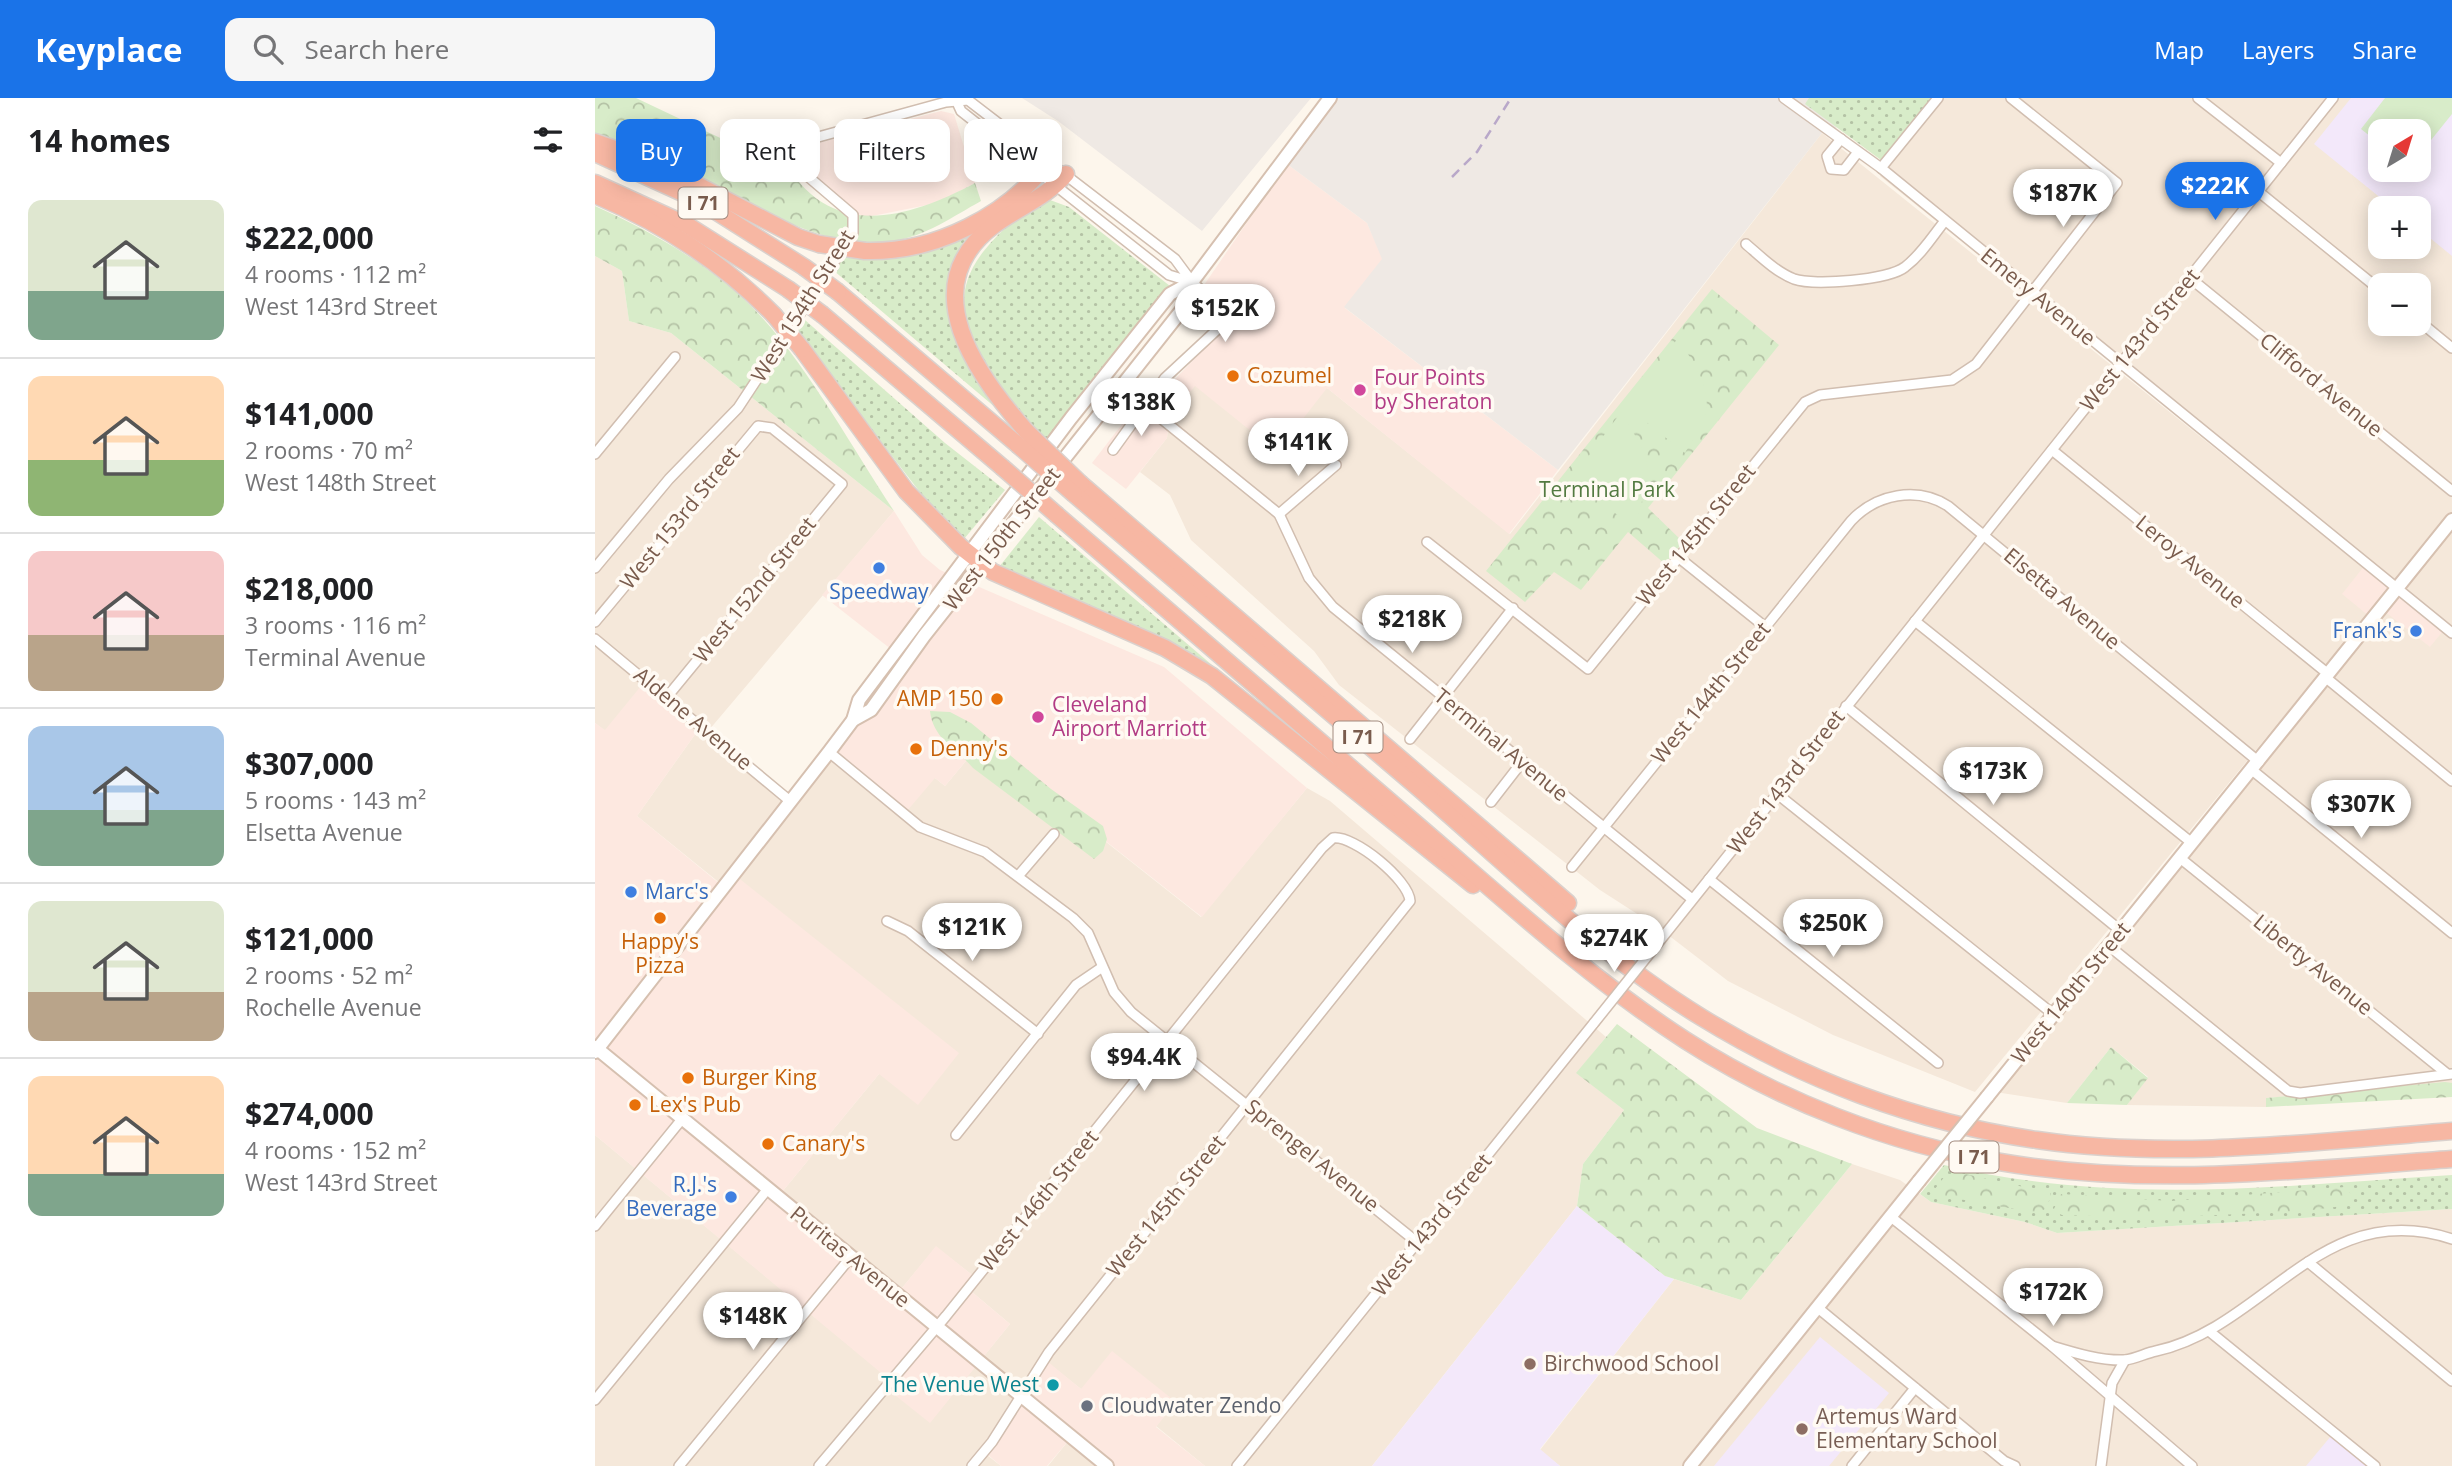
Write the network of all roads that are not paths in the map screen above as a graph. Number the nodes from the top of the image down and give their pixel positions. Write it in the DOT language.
graph roads {
  1 [pos="1330,98"];
  2 [pos="1784,98"];
  3 [pos="1938,98"];
  4 [pos="2011,98"];
  5 [pos="2198,98"];
  6 [pos="2333,98"];
  7 [pos="956,100"];
  8 [pos="973,119"];
  9 [pos="990,119"];
  10 [pos="1841,139"];
  11 [pos="595,142"];
  12 [pos="1858,152"];
  13 [pos="595,153"];
  14 [pos="2281,163"];
  15 [pos="1881,168"];
  16 [pos="1062,181"];
  17 [pos="1062,181"];
  18 [pos="1031,182"];
  19 [pos="1058,182"];
  20 [pos="595,183"];
  21 [pos="2259,192"];
  22 [pos="595,195"];
  23 [pos="1944,222"];
  24 [pos="1746,244"];
  25 [pos="2190,278"];
  26 [pos="2368,280"];
  27 [pos="1192,282"];
  28 [pos="2032,292"];
  29 [pos="2431,331"];
  30 [pos="2452,348"];
  31 [pos="675,357"];
  32 [pos="2120,364"];
  33 [pos="1147,407"];
  34 [pos="1023,439"];
  35 [pos="1113,450"];
  36 [pos="2052,450"];
  37 [pos="595,454"];
  38 [pos="1336,465"];
  39 [pos="842,484"];
  40 [pos="2452,491"];
  41 [pos="1279,514"];
  42 [pos="1851,520"];
  43 [pos="2452,520"];
  44 [pos="1984,535"];
  45 [pos="1427,542"];
  46 [pos="1678,557"];
  47 [pos="975,558"];
  48 [pos="595,568"];
  49 [pos="2398,588"];
  50 [pos="1513,608"];
  51 [pos="1915,621"];
  52 [pos="595,622"];
  53 [pos="1764,626"];
  54 [pos="2452,633"];
  55 [pos="595,639"];
  56 [pos="2326,675"];
  57 [pos="667,697"];
  58 [pos="1442,698"];
  59 [pos="1846,706"];
  60 [pos="1410,739"];
  61 [pos="829,752"];
  62 [pos="1522,762"];
  63 [pos="2255,766"];
  64 [pos="2452,781"];
  65 [pos="1776,793"];
  66 [pos="790,801"];
  67 [pos="1491,802"];
  68 [pos="1604,827"];
  69 [pos="1054,835"];
  70 [pos="2192,843"];
  71 [pos="1373,857"];
  72 [pos="2180,858"];
  73 [pos="1572,867"];
  74 [pos="1019,875"];
  75 [pos="1709,879"];
  76 [pos="1692,899"];
  77 [pos="887,921"];
  78 [pos="2121,931"];
  79 [pos="2452,933"];
  80 [pos="1552,939"];
  81 [pos="2109,946"];
  82 [pos="1101,968"];
  83 [pos="2053,1014"];
  84 [pos="1038,1034"];
  85 [pos="1168,1040"];
  86 [pos="596,1050"];
  87 [pos="1938,1063"];
  88 [pos="2449,1074"];
  89 [pos="1247,1104"];
  90 [pos="682,1119"];
  91 [pos="2452,1131"];
  92 [pos="955,1135"];
  93 [pos="2452,1159"];
  94 [pos="767,1190"];
  95 [pos="1891,1217"];
  96 [pos="595,1226"];
  97 [pos="2452,1240"];
  98 [pos="1418,1244"];
  99 [pos="850,1258"];
  100 [pos="2308,1262"];
  101 [pos="1818,1308"];
  102 [pos="935,1325"];
  103 [pos="2209,1331"];
  104 [pos="2052,1346"];
  105 [pos="2125,1360"];
  106 [pos="2452,1381"];
  107 [pos="1915,1388"];
  108 [pos="1022,1396"];
  109 [pos="595,1400"];
  110 [pos="2112,1400"];
  111 [pos="2002,1464"];
  112 [pos="680,1466"];
  113 [pos="819,1466"];
  114 [pos="972,1466"];
  115 [pos="1107,1466"];
  116 [pos="1237,1466"];
  117 [pos="1690,1466"];
  118 [pos="1852,1466"];
  119 [pos="2015,1466"];
  120 [pos="2101,1466"];
  121 [pos="2192,1466"];
  122 [pos="2375,1466"];
  1 -- 27 [label="street, West 150th Street"];
  2 -- 10 [label="street, Emery Avenue"];
  3 -- 15 [label="street"];
  4 -- 28 [label="street"];
  5 -- 14 [label="street"];
  6 -- 14 [label="street, West 143rd Street"];
  7 -- 8 [label="street"];
  7 -- 9 [label="street"];
  7 -- 48 [label="street, West 154th Street"];
  10 -- 12 [label="street, Emery Avenue"];
  10 -- 12 [label="street"];
  11 -- 18 [label="highway, bridge"];
  12 -- 15 [label="street, Emery Avenue"];
  13 -- 34 [label="highway, I 71, bridge"];
  14 -- 21 [label="street, West 143rd Street"];
  15 -- 23 [label="street, Emery Avenue"];
  16 -- 27 [label="street"];
  17 -- 27 [label="street"];
  19 -- 34 [label="highway"];
  20 -- 80 [label="highway, I 71, bridge"];
  21 -- 25 [label="street, West 143rd Street"];
  21 -- 26 [label="street"];
  22 -- 47 [label="highway, bridge"];
  23 -- 24 [label="street"];
  23 -- 28 [label="street, Emery Avenue"];
  25 -- 32 [label="street, West 143rd Street"];
  25 -- 40 [label="street, Clifford Avenue"];
  27 -- 33 [label="street"];
  27 -- 47 [label="street, West 150th Street"];
  27 -- 47 [label="street, West 150th Street"];
  28 -- 32 [label="street, Emery Avenue"];
  28 -- 46 [label="street, West 145th Street"];
  29 -- 30 [label="street"];
  31 -- 37 [label="street"];
  32 -- 36 [label="street, West 143rd Street"];
  32 -- 49 [label="street, Emery Avenue"];
  33 -- 35 [label="street"];
  33 -- 41 [label="street, Terminal Avenue"];
  34 -- 91 [label="highway, I 71, bridge"];
  36 -- 44 [label="street, West 143rd Street"];
  36 -- 56 [label="street, Leroy Avenue"];
  38 -- 41 [label="street"];
  39 -- 52 [label="street, West 153rd Street"];
  39 -- 57 [label="street, West 152nd Street"];
  41 -- 58 [label="street, Terminal Avenue"];
  42 -- 44 [label="street, Elsetta Avenue"];
  42 -- 53 [label="street, West 144th Street"];
  43 -- 49 [label="street, West 140th Street"];
  44 -- 51 [label="street, West 143rd Street"];
  44 -- 63 [label="street, Elsetta Avenue"];
  45 -- 50 [label="street"];
  46 -- 50 [label="street, West 145th Street"];
  46 -- 53 [label="street"];
  47 -- 61 [label="street, West 150th Street"];
  47 -- 80 [label="highway"];
  49 -- 54 [label="street, Emery Avenue"];
  49 -- 56 [label="street, West 140th Street"];
  50 -- 58 [label="street"];
  51 -- 59 [label="street, West 143rd Street"];
  51 -- 70 [label="street"];
  53 -- 68 [label="street, West 144th Street"];
  55 -- 57 [label="street, Aldene Avenue"];
  56 -- 63 [label="street, West 140th Street"];
  56 -- 64 [label="street, Leroy Avenue"];
  57 -- 66 [label="street, Aldene Avenue"];
  58 -- 60 [label="street"];
  58 -- 62 [label="street, Terminal Avenue"];
  59 -- 65 [label="street, West 143rd Street"];
  59 -- 78 [label="street"];
  61 -- 66 [label="street, West 150th Street"];
  61 -- 74 [label="street, Sprengel Avenue"];
  62 -- 67 [label="street"];
  62 -- 68 [label="street, Terminal Avenue"];
  63 -- 70 [label="street, West 140th Street"];
  63 -- 79 [label="street, Elsetta Avenue"];
  65 -- 75 [label="street, West 143rd Street"];
  65 -- 83 [label="street"];
  66 -- 86 [label="street, West 150th Street"];
  68 -- 73 [label="street, West 144th Street"];
  68 -- 76 [label="street, Terminal Avenue"];
  69 -- 74 [label="street"];
  70 -- 72 [label="street, West 140th Street"];
  71 -- 85 [label="street, West 146th Street"];
  71 -- 89 [label="street, West 145th Street"];
  72 -- 78 [label="street, West 140th Street"];
  72 -- 88 [label="street, Liberty Avenue"];
  74 -- 82 [label="street, Sprengel Avenue"];
  75 -- 76 [label="street, West 143rd Street"];
  75 -- 87 [label="street"];
  76 -- 98 [label="street, West 143rd Street, bridge"];
  77 -- 84 [label="street"];
  78 -- 81 [label="street, West 140th Street"];
  80 -- 93 [label="highway, I 71"];
  81 -- 83 [label="street, West 140th Street"];
  81 -- 88 [label="street"];
  82 -- 84 [label="street"];
  82 -- 85 [label="street, Sprengel Avenue"];
  83 -- 95 [label="street, West 140th Street, bridge"];
  84 -- 92 [label="street"];
  85 -- 89 [label="street, Sprengel Avenue"];
  85 -- 102 [label="street, West 146th Street"];
  86 -- 90 [label="street, Puritas Avenue"];
  89 -- 98 [label="street, Sprengel Avenue"];
  89 -- 108 [label="street, West 145th Street"];
  90 -- 94 [label="street, Puritas Avenue"];
  90 -- 96 [label="street"];
  94 -- 99 [label="street, Puritas Avenue"];
  94 -- 109 [label="street"];
  95 -- 101 [label="street, West 140th Street"];
  95 -- 104 [label="street"];
  97 -- 100 [label="street"];
  98 -- 116 [label="street, West 143rd Street"];
  99 -- 102 [label="street, Puritas Avenue"];
  99 -- 112 [label="street"];
  100 -- 103 [label="street"];
  100 -- 106 [label="street"];
  101 -- 107 [label="street"];
  101 -- 117 [label="street, West 140th Street"];
  102 -- 108 [label="street, Puritas Avenue"];
  102 -- 113 [label="street, West 146th Street"];
  103 -- 105 [label="street"];
  103 -- 122 [label="street"];
  104 -- 105 [label="street"];
  104 -- 110 [label="street"];
  105 -- 110 [label="street"];
  107 -- 111 [label="street"];
  107 -- 118 [label="street"];
  108 -- 114 [label="street, West 145th Street"];
  108 -- 115 [label="street, Puritas Avenue"];
  110 -- 120 [label="street"];
  110 -- 121 [label="street"];
  111 -- 119 [label="street"];
}
